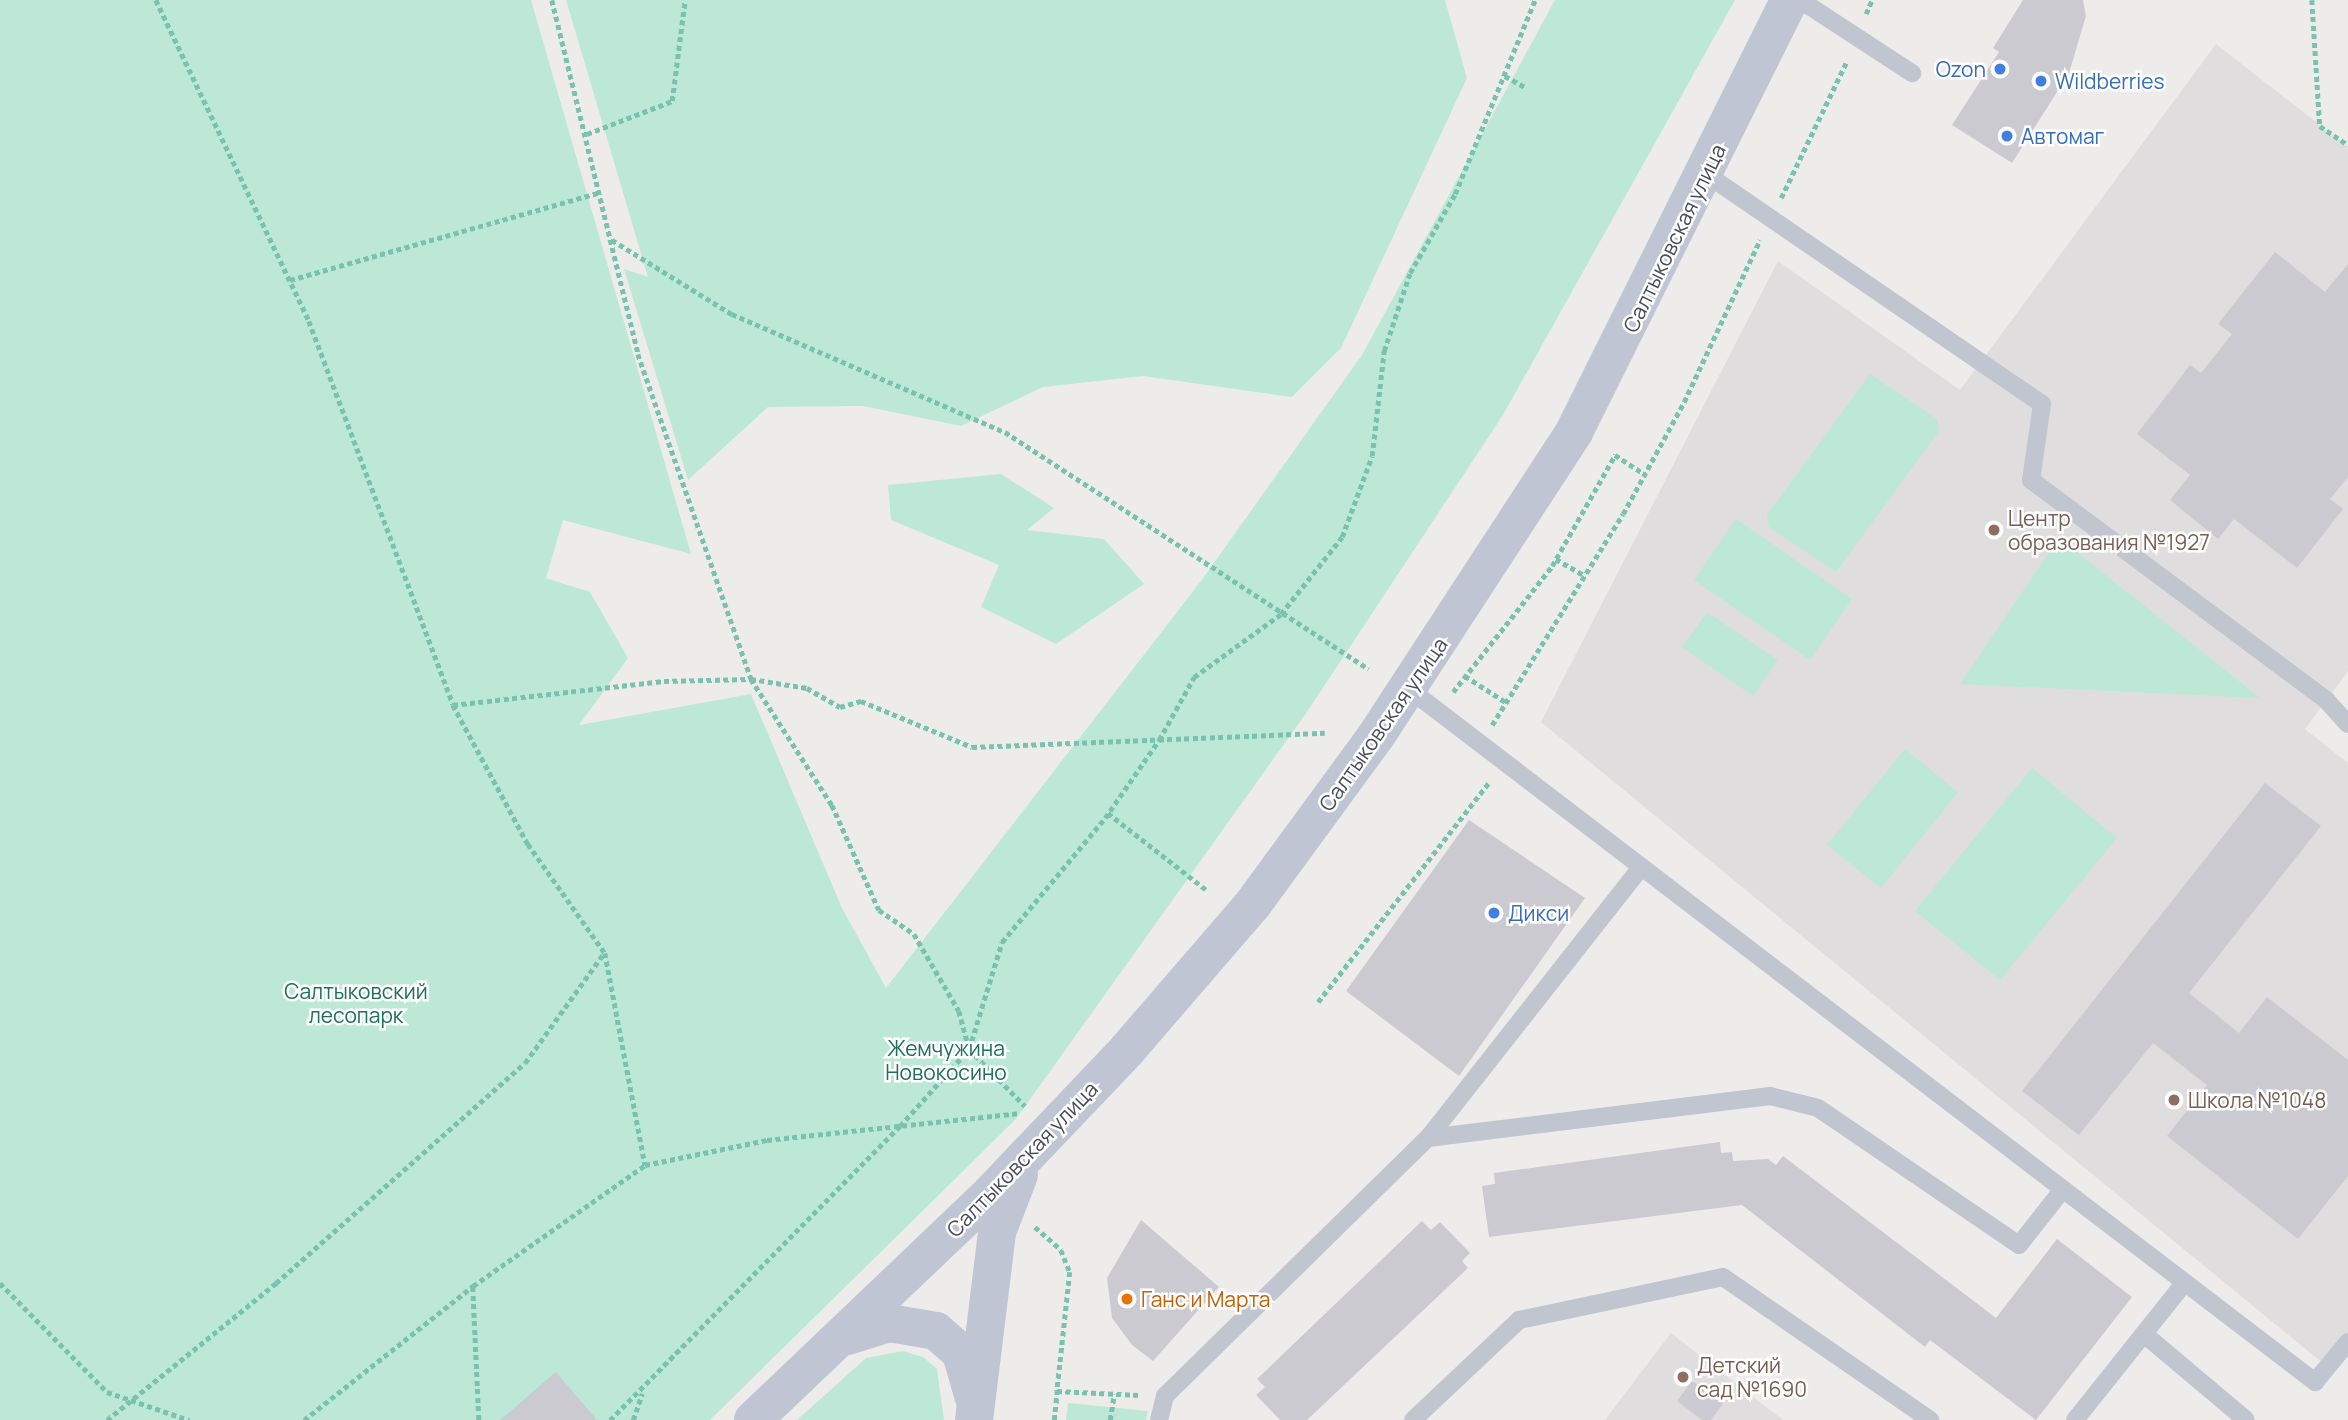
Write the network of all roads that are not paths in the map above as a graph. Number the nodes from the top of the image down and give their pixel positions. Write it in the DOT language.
graph roads {
  1 [pos="1789,0"];
  2 [pos="1800,0"];
  3 [pos="1912,73"];
  4 [pos="1706,174"];
  5 [pos="1423,700"];
  6 [pos="2348,724"];
  7 [pos="1641,867"];
  8 [pos="1428,1138"];
  9 [pos="1044,1139"];
  10 [pos="2063,1189"];
  11 [pos="2185,1282"];
  12 [pos="2144,1334"];
  13 [pos="2348,1342"];
  14 [pos="832,1344"];
  15 [pos="753,1420"];
  16 [pos="973,1420"];
  17 [pos="1160,1420"];
  18 [pos="1413,1420"];
  19 [pos="1930,1420"];
  20 [pos="2075,1420"];
  21 [pos="2246,1420"];
  1 -- 4 [label="street, Салтыковская улица"];
  2 -- 3 [label="lane"];
  4 -- 5 [label="street, Салтыковская улица"];
  4 -- 6 [label="lane"];
  5 -- 7 [label="lane"];
  5 -- 9 [label="street, Салтыковская улица"];
  7 -- 8 [label="lane"];
  7 -- 10 [label="lane"];
  8 -- 10 [label="lane"];
  8 -- 17 [label="lane"];
  9 -- 14 [label="street, Салтыковская улица"];
  9 -- 16 [label="street"];
  10 -- 11 [label="lane"];
  11 -- 12 [label="lane"];
  11 -- 13 [label="lane"];
  12 -- 20 [label="lane"];
  12 -- 21 [label="lane"];
  14 -- 15 [label="street, Салтыковская улица"];
  14 -- 16 [label="street, Салтыковская улица"];
  18 -- 19 [label="lane"];
}
